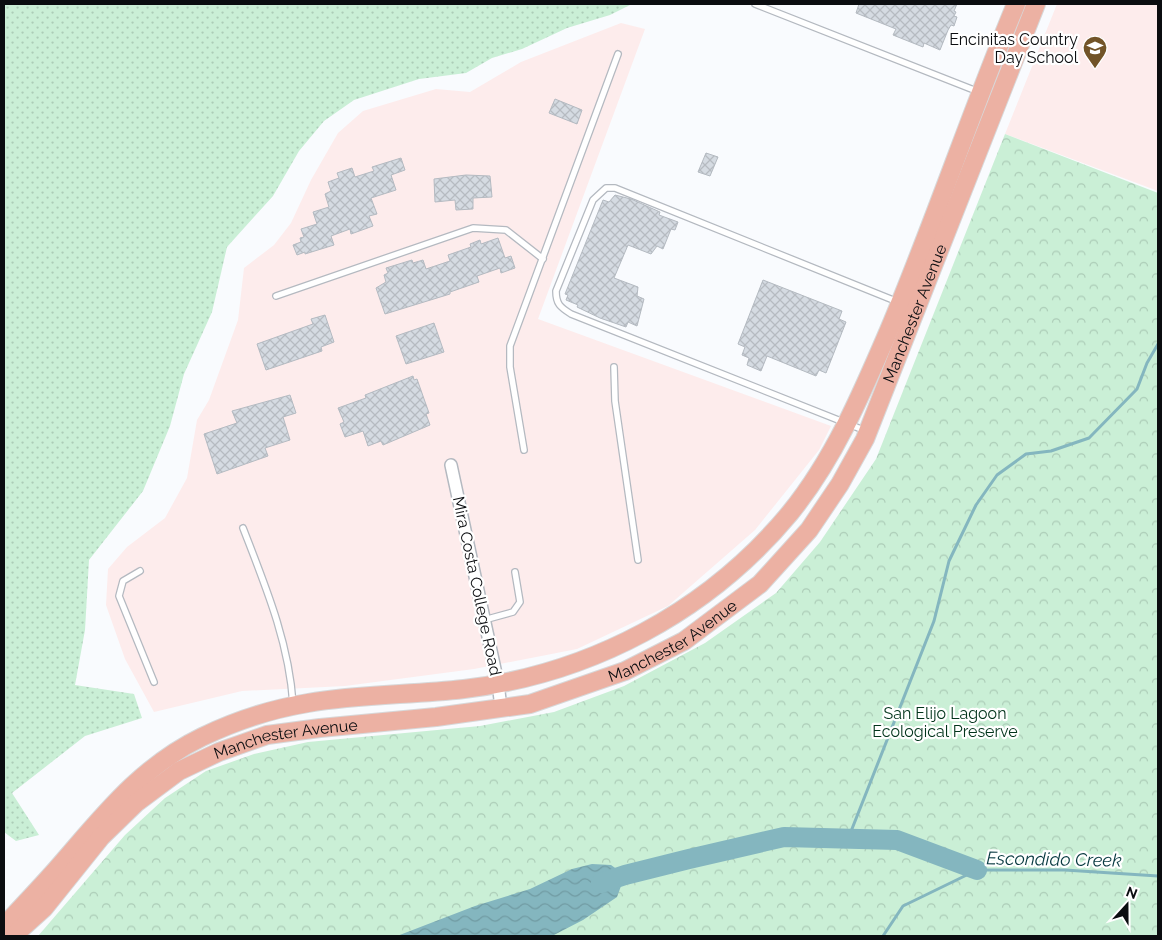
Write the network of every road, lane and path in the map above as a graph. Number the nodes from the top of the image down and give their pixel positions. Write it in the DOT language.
graph roads {
  1 [pos="755,4"];
  2 [pos="1016,4"];
  3 [pos="1036,4"];
  4 [pos="618,54"];
  5 [pos="981,92"];
  6 [pos="543,259"];
  7 [pos="276,296"];
  8 [pos="900,303"];
  9 [pos="614,367"];
  10 [pos="846,424"];
  11 [pos="868,432"];
  12 [pos="524,450"];
  13 [pos="451,465"];
  14 [pos="243,528"];
  15 [pos="638,560"];
  16 [pos="140,572"];
  17 [pos="514,572"];
  18 [pos="484,620"];
  19 [pos="154,682"];
  20 [pos="498,683"];
  21 [pos="294,706"];
  22 [pos="501,708"];
  23 [pos="4,926"];
  24 [pos="13,936"];
  1 -- 5 [label="lane"];
  2 -- 5 [label="main road, Manchester Avenue"];
  3 -- 11 [label="main road, Manchester Avenue"];
  4 -- 6 [label="lane"];
  5 -- 8 [label="main road, Manchester Avenue"];
  6 -- 7 [label="lane"];
  6 -- 12 [label="lane"];
  8 -- 10 [label="main road, Manchester Avenue"];
  8 -- 10 [label="lane"];
  9 -- 15 [label="lane"];
  10 -- 11 [label="lane"];
  10 -- 20 [label="main road, Manchester Avenue"];
  11 -- 22 [label="main road, Manchester Avenue"];
  13 -- 18 [label="street, Mira Costa College Road"];
  14 -- 21 [label="lane"];
  16 -- 19 [label="lane"];
  17 -- 18 [label="lane"];
  18 -- 20 [label="street, Mira Costa College Road"];
  20 -- 21 [label="main road, Manchester Avenue"];
  20 -- 22 [label="street, Mira Costa College Road"];
  21 -- 23 [label="main road, Manchester Avenue"];
  22 -- 24 [label="main road, Manchester Avenue"];
}
